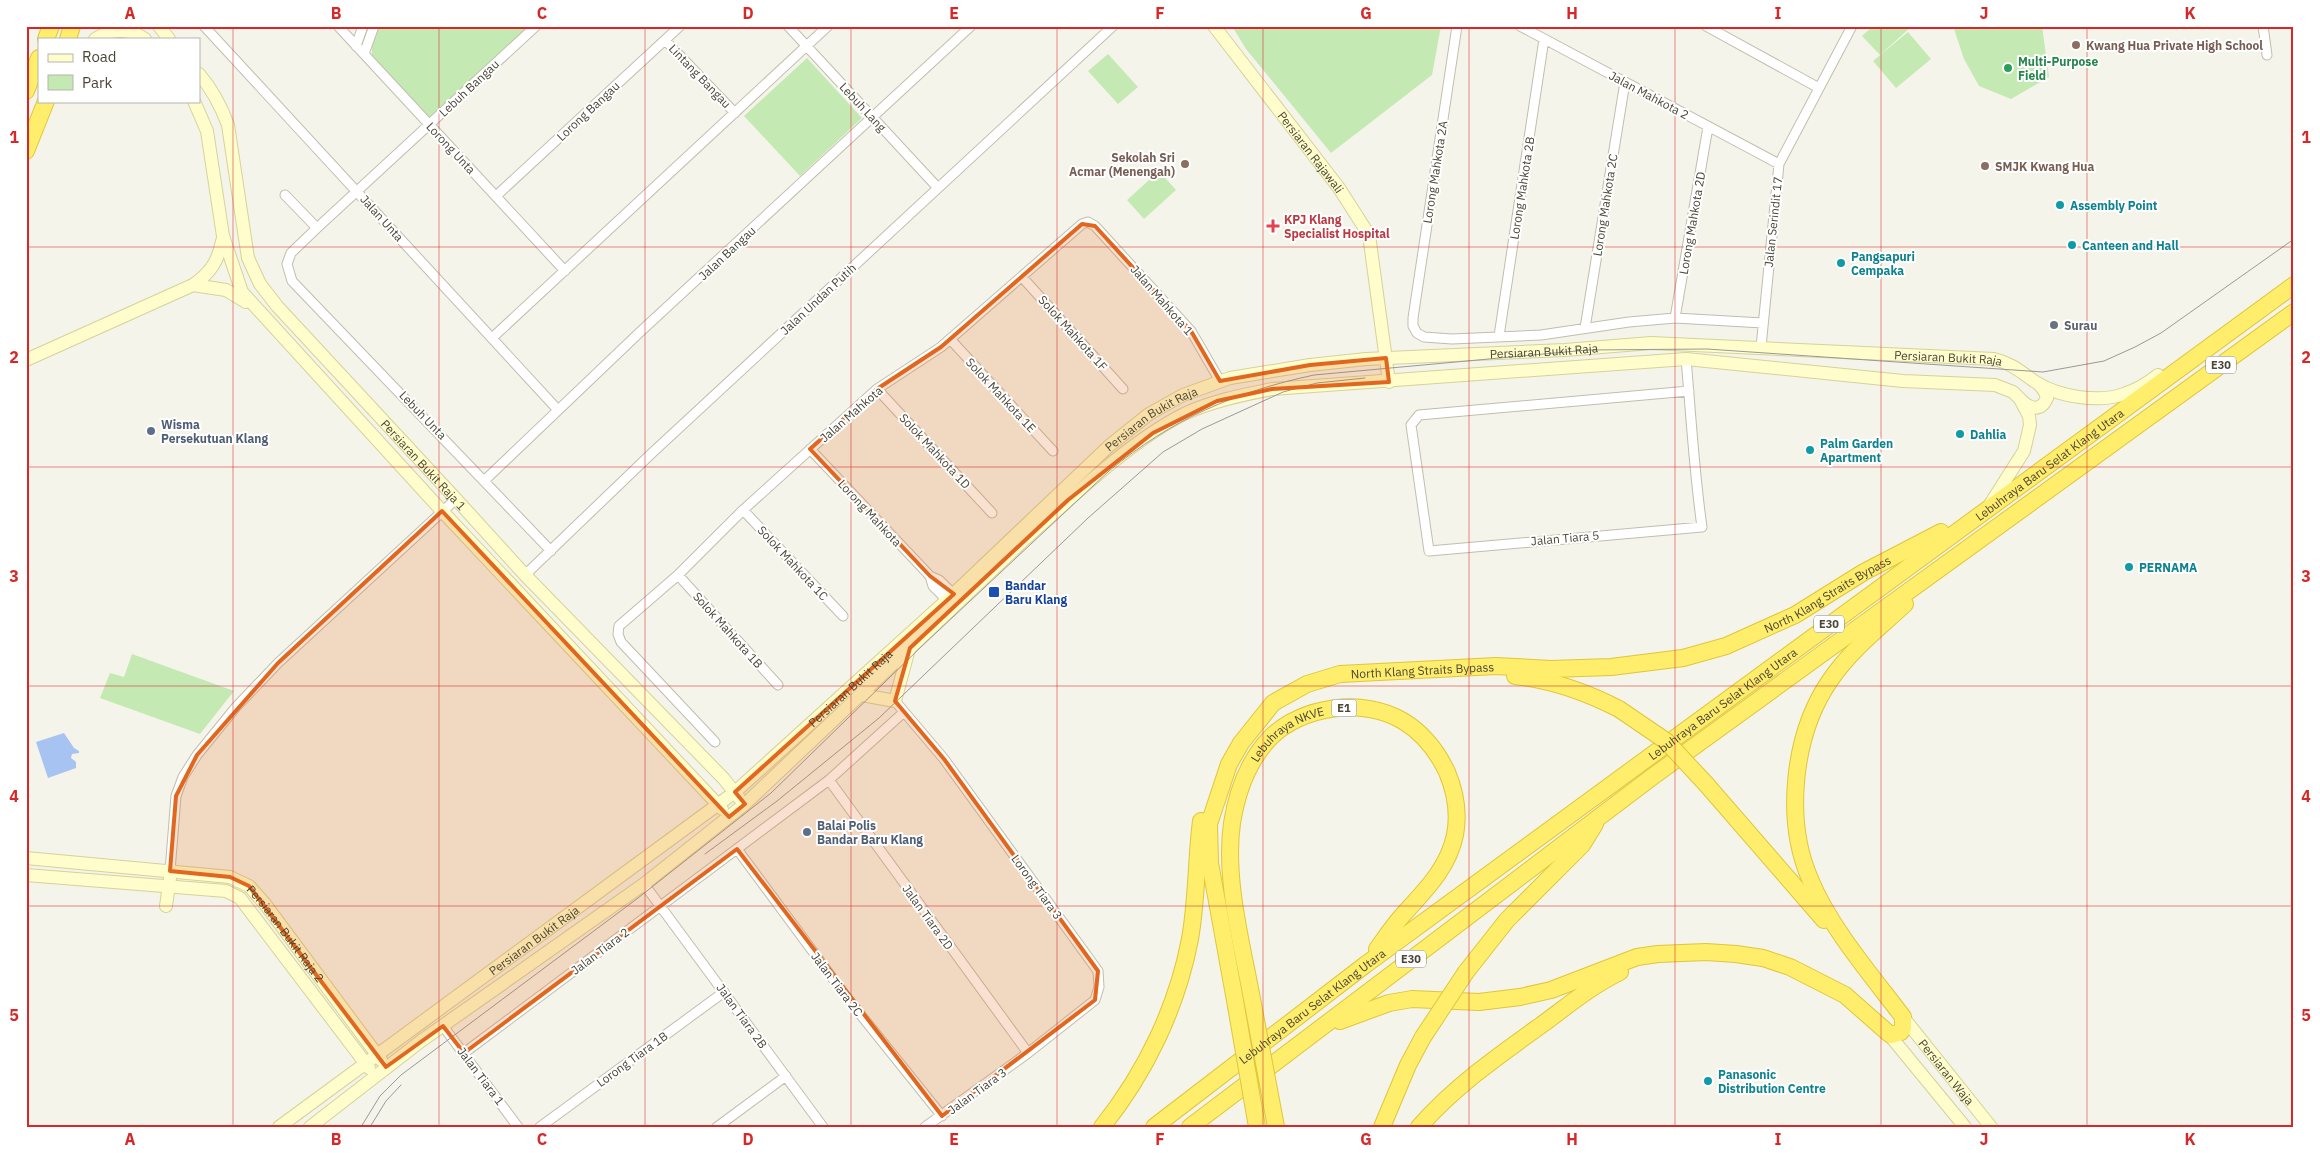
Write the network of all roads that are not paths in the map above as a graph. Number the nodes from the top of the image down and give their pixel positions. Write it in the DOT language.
graph roads {
  1 [pos="51,26"];
  2 [pos="72,26"];
  3 [pos="159,26"];
  4 [pos="204,26"];
  5 [pos="338,26"];
  6 [pos="363,26"];
  7 [pos="374,26"];
  8 [pos="536,26"];
  9 [pos="680,26"];
  10 [pos="788,26"];
  11 [pos="828,26"];
  12 [pos="971,26"];
  13 [pos="1113,26"];
  14 [pos="1214,26"];
  15 [pos="1457,26"];
  16 [pos="1520,26"];
  17 [pos="1706,26"];
  18 [pos="1852,26"];
  19 [pos="2263,26"];
  20 [pos="46,38"];
  21 [pos="68,38"];
  22 [pos="97,38"];
  23 [pos="143,38"];
  24 [pos="168,38"];
  25 [pos="1544,39"];
  26 [pos="665,40"];
  27 [pos="356,46"];
  28 [pos="807,46"];
  29 [pos="364,54"];
  30 [pos="2267,56"];
  31 [pos="38,61"];
  32 [pos="200,75"];
  33 [pos="1625,82"];
  34 [pos="1819,88"];
  35 [pos="26,91"];
  36 [pos="46,102"];
  37 [pos="194,102"];
  38 [pos="735,113"];
  39 [pos="873,118"];
  40 [pos="430,125"];
  41 [pos="1708,127"];
  42 [pos="26,151"];
  43 [pos="1779,164"];
  44 [pos="938,188"];
  45 [pos="357,190"];
  46 [pos="285,195"];
  47 [pos="496,196"];
  48 [pos="1095,226"];
  49 [pos="316,228"];
  50 [pos="223,236"];
  51 [pos="565,271"];
  52 [pos="1022,277"];
  53 [pos="292,281"];
  54 [pos="2294,285"];
  55 [pos="192,286"];
  56 [pos="252,306"];
  57 [pos="2294,312"];
  58 [pos="1676,318"];
  59 [pos="1763,323"];
  60 [pos="1585,328"];
  61 [pos="2237,328"];
  62 [pos="1499,336"];
  63 [pos="492,338"];
  64 [pos="950,339"];
  65 [pos="1761,347"];
  66 [pos="1386,358"];
  67 [pos="1686,359"];
  68 [pos="26,360"];
  69 [pos="1220,381"];
  70 [pos="1389,382"];
  71 [pos="2039,384"];
  72 [pos="1123,389"];
  73 [pos="878,390"];
  74 [pos="1688,391"];
  75 [pos="2020,399"];
  76 [pos="558,410"];
  77 [pos="810,449"];
  78 [pos="1053,451"];
  79 [pos="485,480"];
  80 [pos="456,499"];
  81 [pos="1988,508"];
  82 [pos="743,510"];
  83 [pos="442,512"];
  84 [pos="992,513"];
  85 [pos="551,551"];
  86 [pos="1956,556"];
  87 [pos="525,575"];
  88 [pos="678,575"];
  89 [pos="950,597"];
  90 [pos="843,616"];
  91 [pos="910,648"];
  92 [pos="1461,667"];
  93 [pos="778,685"];
  94 [pos="862,695"];
  95 [pos="895,701"];
  96 [pos="1273,703"];
  97 [pos="904,712"];
  98 [pos="715,742"];
  99 [pos="829,780"];
  100 [pos="734,792"];
  101 [pos="718,804"];
  102 [pos="745,804"];
  103 [pos="728,817"];
  104 [pos="1599,817"];
  105 [pos="737,849"];
  106 [pos="26,858"];
  107 [pos="170,871"];
  108 [pos="26,875"];
  109 [pos="644,884"];
  110 [pos="169,886"];
  111 [pos="166,906"];
  112 [pos="661,906"];
  113 [pos="1851,946"];
  114 [pos="1658,954"];
  115 [pos="1365,965"];
  116 [pos="724,992"];
  117 [pos="1903,1017"];
  118 [pos="443,1026"];
  119 [pos="1318,1031"];
  120 [pos="1887,1032"];
  121 [pos="464,1053"];
  122 [pos="1028,1053"];
  123 [pos="377,1054"];
  124 [pos="365,1063"];
  125 [pos="386,1067"];
  126 [pos="374,1076"];
  127 [pos="786,1076"];
  128 [pos="942,1116"];
  129 [pos="279,1127"];
  130 [pos="310,1127"];
  131 [pos="518,1127"];
  132 [pos="540,1127"];
  133 [pos="717,1127"];
  134 [pos="823,1127"];
  135 [pos="925,1127"];
  136 [pos="1102,1127"];
  137 [pos="1154,1127"];
  138 [pos="1190,1127"];
  139 [pos="1257,1127"];
  140 [pos="1276,1127"];
  141 [pos="1382,1127"];
  142 [pos="1419,1127"];
  143 [pos="1965,1127"];
  144 [pos="1991,1127"];
  1 -- 20 [label="highway"];
  2 -- 21 [label="highway"];
  3 -- 24 [label="main road"];
  4 -- 45 [label="street, Jalan Unta"];
  5 -- 27 [label="street, Lorong Unta"];
  6 -- 27 [label="street"];
  7 -- 29 [label="street"];
  8 -- 40 [label="street, Lebuh Bangau"];
  9 -- 26 [label="street, Lorong Bangau"];
  10 -- 28 [label="street, Lebuh Lang"];
  11 -- 28 [label="street"];
  12 -- 39 [label="street, Jalan Bangau"];
  13 -- 44 [label="street, Jalan Undan Putih"];
  14 -- 66 [label="main road, Persiaran Rajawali"];
  15 -- 62 [label="street, Lorong Mahkota 2A"];
  16 -- 25 [label="street, Jalan Mahkota 2"];
  17 -- 34 [label="street"];
  18 -- 34 [label="street, Jalan Serindit 17"];
  19 -- 30 [label="street"];
  22 -- 23 [label="main road"];
  25 -- 33 [label="street, Jalan Mahkota 2"];
  25 -- 62 [label="street, Lorong Mahkota 2B"];
  26 -- 38 [label="street, Lintang Bangau"];
  26 -- 47 [label="street, Lorong Bangau"];
  27 -- 29 [label="street, Lorong Unta"];
  28 -- 38 [label="street"];
  28 -- 39 [label="street, Lebuh Lang"];
  29 -- 40 [label="street, Lorong Unta"];
  31 -- 35 [label="highway"];
  32 -- 80 [label="main road, Persiaran Bukit Raja 1"];
  33 -- 41 [label="street, Jalan Mahkota 2"];
  33 -- 60 [label="street, Lorong Mahkota 2C"];
  34 -- 43 [label="street, Jalan Serindit 17"];
  36 -- 42 [label="highway"];
  37 -- 50 [label="main road, Persiaran Bukit Raja 1"];
  38 -- 51 [label="street"];
  39 -- 44 [label="street, Lebuh Lang"];
  39 -- 76 [label="street, Jalan Bangau"];
  40 -- 45 [label="street, Lebuh Bangau"];
  40 -- 47 [label="street, Lorong Unta"];
  41 -- 43 [label="street, Jalan Mahkota 2"];
  41 -- 58 [label="street, Lorong Mahkota 2D"];
  43 -- 59 [label="street, Jalan Serindit 17"];
  44 -- 85 [label="street, Jalan Undan Putih"];
  45 -- 49 [label="street, Lebuh Bangau"];
  45 -- 63 [label="street, Jalan Unta"];
  46 -- 49 [label="street"];
  47 -- 51 [label="street, Lorong Unta"];
  48 -- 52 [label="street, Jalan Mahkota"];
  48 -- 69 [label="street, Jalan Mahkota 1"];
  49 -- 53 [label="street, Lebuh Bangau"];
  50 -- 55 [label="main road"];
  50 -- 56 [label="main road, Persiaran Bukit Raja 1"];
  51 -- 63 [label="street"];
  52 -- 64 [label="street, Jalan Mahkota"];
  52 -- 72 [label="street, Solok Mahkota 1F"];
  53 -- 79 [label="street, Lebuh Unta"];
  54 -- 61 [label="highway, Lebuhraya Baru Selat Klang Utara / E30"];
  55 -- 56 [label="main road"];
  55 -- 68 [label="main road"];
  56 -- 83 [label="main road, Persiaran Bukit Raja 1"];
  57 -- 86 [label="highway, Lebuhraya Baru Selat Klang Utara / E30"];
  58 -- 59 [label="street"];
  58 -- 60 [label="street"];
  59 -- 65 [label="street, Jalan Serindit 17"];
  60 -- 62 [label="street"];
  61 -- 71 [label="main road, Persiaran Bukit Raja"];
  61 -- 81 [label="highway, Lebuhraya Baru Selat Klang Utara / E30"];
  63 -- 76 [label="street, Jalan Unta"];
  64 -- 73 [label="street, Jalan Mahkota"];
  64 -- 78 [label="street, Solok Mahkota 1E"];
  65 -- 66 [label="main road, Persiaran Bukit Raja"];
  65 -- 71 [label="main road, Persiaran Bukit Raja"];
  66 -- 69 [label="main road, Persiaran Bukit Raja"];
  66 -- 70 [label="main road, Persiaran Rajawali"];
  67 -- 70 [label="main road, Persiaran Bukit Raja"];
  67 -- 74 [label="street"];
  67 -- 75 [label="main road, Persiaran Bukit Raja"];
  69 -- 89 [label="main road, Persiaran Bukit Raja"];
  70 -- 91 [label="main road, Persiaran Bukit Raja"];
  71 -- 75 [label="main road, Persiaran Bukit Raja"];
  73 -- 77 [label="street, Jalan Mahkota"];
  73 -- 84 [label="street, Solok Mahkota 1D"];
  74 -- 74 [label="street, Jalan Tiara 5"];
  75 -- 81 [label="main road"];
  76 -- 79 [label="street, Jalan Bangau"];
  77 -- 82 [label="street, Jalan Mahkota"];
  77 -- 89 [label="street, Lorong Mahkota"];
  79 -- 85 [label="street, Lebuh Unta"];
  80 -- 83 [label="street"];
  80 -- 87 [label="main road, Persiaran Bukit Raja 1"];
  81 -- 92 [label="highway, North Klang Straits Bypass / E30"];
  81 -- 115 [label="highway, Lebuhraya Baru Selat Klang Utara / E30"];
  82 -- 88 [label="street, Jalan Mahkota"];
  82 -- 90 [label="street, Solok Mahkota 1C"];
  83 -- 101 [label="main road, Persiaran Bukit Raja 1"];
  83 -- 107 [label="street"];
  85 -- 87 [label="street, Jalan Undan Putih"];
  86 -- 104 [label="highway, Lebuhraya Baru Selat Klang Utara / E30"];
  86 -- 113 [label="highway"];
  87 -- 100 [label="main road, Persiaran Bukit Raja 1"];
  88 -- 93 [label="street, Solok Mahkota 1B"];
  88 -- 98 [label="street, Jalan Mahkota"];
  89 -- 100 [label="main road, Persiaran Bukit Raja"];
  91 -- 94 [label="main road, Persiaran Bukit Raja"];
  91 -- 95 [label="main road"];
  92 -- 96 [label="highway, North Klang Straits Bypass / E30"];
  92 -- 113 [label="highway, bridge"];
  94 -- 95 [label="main road"];
  94 -- 102 [label="main road, Persiaran Bukit Raja"];
  95 -- 97 [label="street, Lorong Tiara 3"];
  96 -- 136 [label="highway"];
  96 -- 139 [label="highway, North Klang Straits Bypass / E30, bridge"];
  97 -- 99 [label="street, Jalan Tiara 2"];
  97 -- 122 [label="street, Lorong Tiara 3"];
  99 -- 105 [label="street, Jalan Tiara 2"];
  99 -- 122 [label="street, Jalan Tiara 2D"];
  100 -- 101 [label="main road, Persiaran Bukit Raja"];
  100 -- 102 [label="main road, Persiaran Bukit Raja 1"];
  101 -- 103 [label="main road, Persiaran Bukit Raja 1"];
  101 -- 123 [label="main road, Persiaran Bukit Raja"];
  102 -- 103 [label="main road, Persiaran Bukit Raja"];
  103 -- 109 [label="main road, Persiaran Bukit Raja"];
  104 -- 119 [label="highway, Lebuhraya Baru Selat Klang Utara / E30"];
  104 -- 141 [label="highway, bridge"];
  105 -- 112 [label="street, Jalan Tiara 2"];
  105 -- 128 [label="street, Jalan Tiara 2C"];
  106 -- 107 [label="main road, Persiaran Bukit Raja 2"];
  107 -- 110 [label="main road"];
  107 -- 123 [label="main road, Persiaran Bukit Raja 2"];
  108 -- 110 [label="main road, Persiaran Bukit Raja 2"];
  109 -- 112 [label="street, Jalan Tiara 2B"];
  109 -- 118 [label="main road, Persiaran Bukit Raja"];
  110 -- 111 [label="main road"];
  110 -- 124 [label="main road, Persiaran Bukit Raja 2"];
  112 -- 116 [label="street, Jalan Tiara 2B"];
  112 -- 121 [label="street, Jalan Tiara 2"];
  113 -- 117 [label="highway"];
  114 -- 119 [label="highway"];
  114 -- 120 [label="highway"];
  114 -- 142 [label="highway"];
  115 -- 137 [label="highway, Lebuhraya Baru Selat Klang Utara / E30"];
  115 -- 140 [label="highway, Lebuhraya NKVE / E1, bridge"];
  116 -- 127 [label="street, Jalan Tiara 2B"];
  116 -- 132 [label="street, Lorong Tiara 1B"];
  117 -- 120 [label="highway"];
  117 -- 144 [label="main road, Persiaran Waja"];
  118 -- 121 [label="street, Jalan Tiara 1"];
  118 -- 125 [label="main road, Persiaran Bukit Raja"];
  119 -- 138 [label="highway, Lebuhraya Baru Selat Klang Utara / E30"];
  120 -- 143 [label="main road, Persiaran Waja"];
  121 -- 131 [label="street, Jalan Tiara 1"];
  122 -- 128 [label="street, Jalan Tiara 3"];
  123 -- 124 [label="main road, Persiaran Bukit Raja"];
  123 -- 125 [label="main road, Persiaran Bukit Raja 2"];
  124 -- 126 [label="main road, Persiaran Bukit Raja 2"];
  124 -- 129 [label="main road, Persiaran Bukit Raja"];
  125 -- 126 [label="main road, Persiaran Bukit Raja"];
  126 -- 130 [label="main road, Persiaran Bukit Raja"];
  127 -- 133 [label="street"];
  127 -- 134 [label="street, Jalan Tiara 2B"];
  128 -- 135 [label="street, Jalan Tiara 3"];
}
